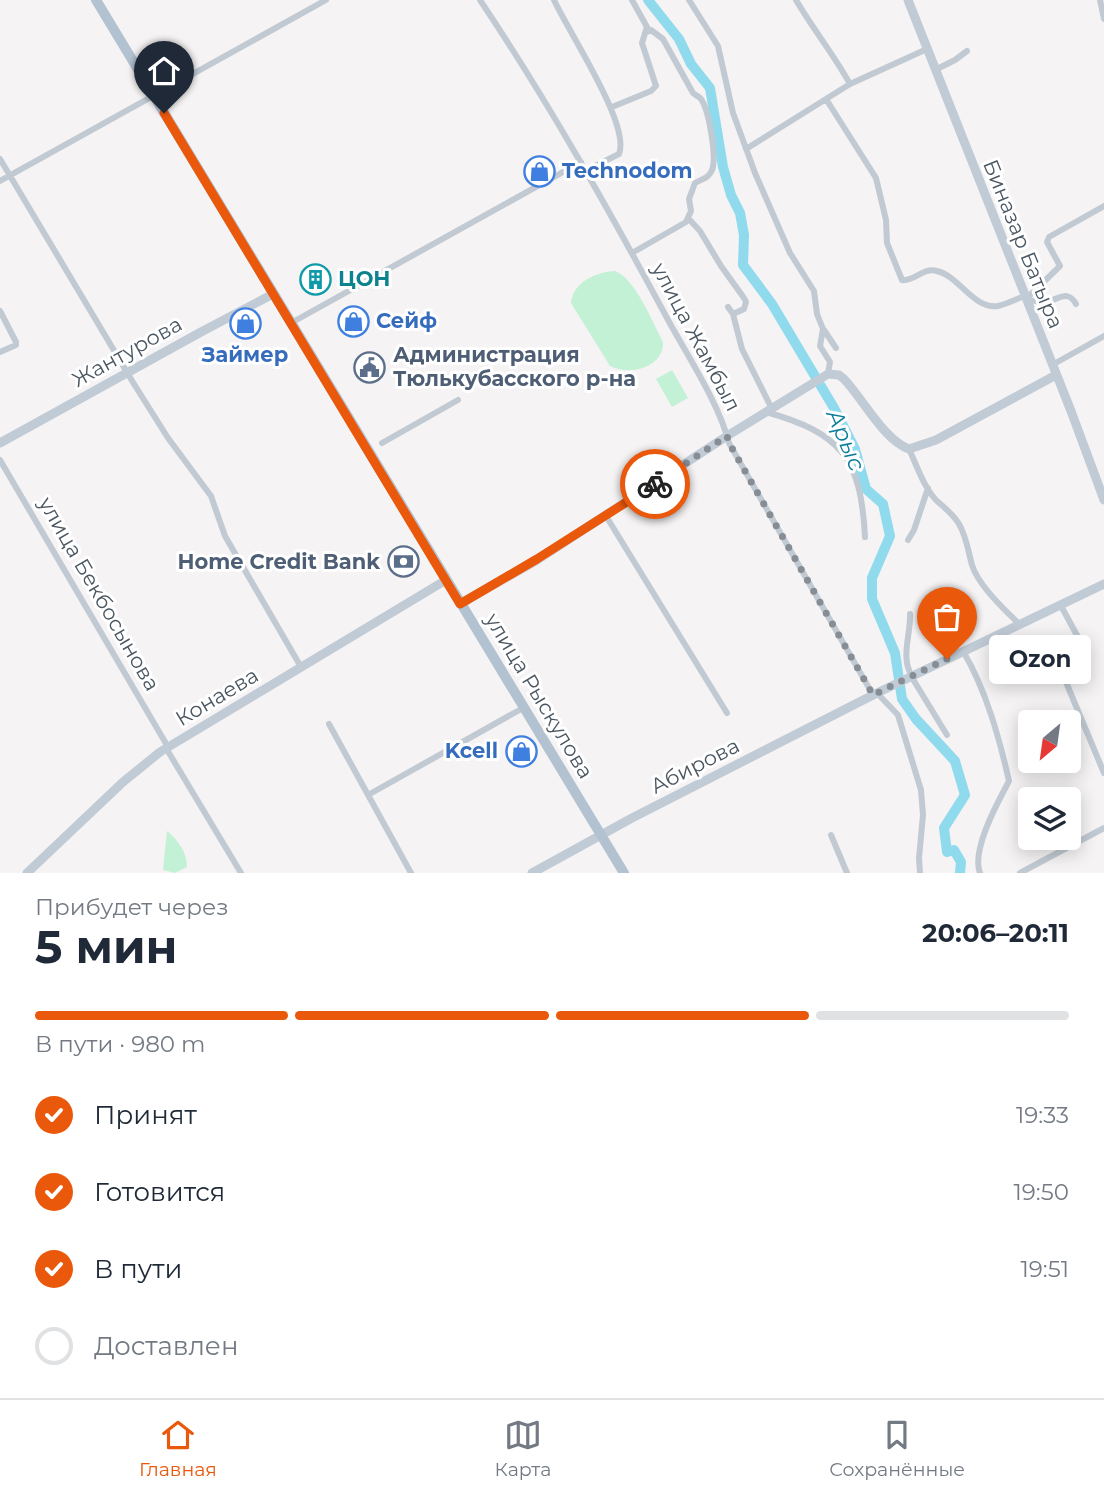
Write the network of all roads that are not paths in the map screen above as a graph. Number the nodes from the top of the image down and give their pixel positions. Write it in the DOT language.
graph roads {
  1 [pos="96,0"];
  2 [pos="326,0"];
  3 [pos="480,0"];
  4 [pos="554,0"];
  5 [pos="632,0"];
  6 [pos="689,0"];
  7 [pos="796,0"];
  8 [pos="908,0"];
  9 [pos="1100,0"];
  10 [pos="1104,19"];
  11 [pos="648,30"];
  12 [pos="519,42"];
  13 [pos="510,47"];
  14 [pos="926,49"];
  15 [pos="967,51"];
  16 [pos="935,69"];
  17 [pos="850,84"];
  18 [pos="153,96"];
  19 [pos="827,99"];
  20 [pos="612,107"];
  21 [pos="746,149"];
  22 [pos="0,159"];
  23 [pos="581,162"];
  24 [pos="587,170"];
  25 [pos="9,176"];
  26 [pos="0,181"];
  27 [pos="1104,206"];
  28 [pos="688,218"];
  29 [pos="632,253"];
  30 [pos="273,294"];
  31 [pos="1025,298"];
  32 [pos="1076,304"];
  33 [pos="728,307"];
  34 [pos="0,311"];
  35 [pos="733,314"];
  36 [pos="291,323"];
  37 [pos="823,328"];
  38 [pos="1104,336"];
  39 [pos="836,348"];
  40 [pos="0,352"];
  41 [pos="1052,365"];
  42 [pos="127,372"];
  43 [pos="828,374"];
  44 [pos="1056,375"];
  45 [pos="458,400"];
  46 [pos="769,411"];
  47 [pos="727,436"];
  48 [pos="0,443"];
  49 [pos="382,443"];
  50 [pos="909,449"];
  51 [pos="0,460"];
  52 [pos="928,488"];
  53 [pos="936,499"];
  54 [pos="1104,500"];
  55 [pos="924,503"];
  56 [pos="606,516"];
  57 [pos="865,537"];
  58 [pos="908,540"];
  59 [pos="446,580"];
  60 [pos="1104,584"];
  61 [pos="460,604"];
  62 [pos="1060,604"];
  63 [pos="911,614"];
  64 [pos="1019,624"];
  65 [pos="1079,639"];
  66 [pos="963,651"];
  67 [pos="1058,663"];
  68 [pos="301,667"];
  69 [pos="909,677"];
  70 [pos="876,693"];
  71 [pos="523,708"];
  72 [pos="726,713"];
  73 [pos="329,724"];
  74 [pos="947,735"];
  75 [pos="167,747"];
  76 [pos="1104,773"];
  77 [pos="368,795"];
  78 [pos="1104,828"];
  79 [pos="602,835"];
  80 [pos="831,835"];
  81 [pos="27,873"];
  82 [pos="241,873"];
  83 [pos="411,873"];
  84 [pos="532,873"];
  85 [pos="624,873"];
  86 [pos="847,873"];
  87 [pos="920,873"];
  88 [pos="980,873"];
  89 [pos="1020,873"];
  1 -- 18 [label="main road, улица Рыскулова"];
  2 -- 18 [label="street"];
  3 -- 13 [label="street, улица Жамбыл"];
  4 -- 20 [label="street"];
  5 -- 11 [label="street"];
  6 -- 21 [label="street"];
  7 -- 17 [label="street"];
  8 -- 14 [label="street, Биназар Батыра"];
  9 -- 10 [label="street"];
  11 -- 20 [label="street"];
  11 -- 28 [label="street"];
  12 -- 13 [label="street"];
  13 -- 23 [label="street, улица Жамбыл"];
  14 -- 16 [label="street, Биназар Батыра"];
  14 -- 17 [label="street"];
  15 -- 16 [label="street"];
  16 -- 31 [label="street, Биназар Батыра"];
  17 -- 19 [label="street"];
  18 -- 25 [label="street"];
  18 -- 30 [label="main road, улица Рыскулова"];
  19 -- 21 [label="street"];
  19 -- 31 [label="street"];
  20 -- 24 [label="street"];
  21 -- 37 [label="street"];
  22 -- 25 [label="street"];
  23 -- 24 [label="street, улица Жамбыл"];
  23 -- 36 [label="street"];
  24 -- 29 [label="street, улица Жамбыл"];
  25 -- 26 [label="street"];
  25 -- 42 [label="street"];
  27 -- 31 [label="street"];
  28 -- 29 [label="street"];
  28 -- 35 [label="street"];
  29 -- 47 [label="street, улица Жамбыл"];
  30 -- 36 [label="main road, улица Рыскулова"];
  30 -- 42 [label="street, Жантурова"];
  31 -- 32 [label="street"];
  31 -- 41 [label="street, Биназар Батыра"];
  33 -- 35 [label="street"];
  34 -- 40 [label="street"];
  35 -- 46 [label="street"];
  36 -- 59 [label="main road, улица Рыскулова"];
  37 -- 39 [label="street"];
  37 -- 43 [label="street"];
  38 -- 41 [label="street"];
  41 -- 44 [label="street, Биназар Батыра"];
  42 -- 48 [label="street, Жантурова"];
  42 -- 68 [label="street"];
  43 -- 46 [label="street"];
  43 -- 50 [label="street"];
  44 -- 50 [label="street"];
  44 -- 54 [label="street, Биназар Батыра"];
  45 -- 49 [label="street"];
  46 -- 47 [label="street"];
  46 -- 57 [label="street"];
  47 -- 56 [label="street"];
  47 -- 70 [label="street, улица Жамбыл"];
  50 -- 52 [label="street"];
  51 -- 75 [label="street, улица Бекбосынова"];
  52 -- 53 [label="street"];
  52 -- 55 [label="street"];
  53 -- 55 [label="street"];
  53 -- 64 [label="street"];
  55 -- 58 [label="street"];
  56 -- 61 [label="street"];
  56 -- 72 [label="street"];
  59 -- 61 [label="main road, улица Рыскулова"];
  59 -- 68 [label="street, Конаева"];
  60 -- 62 [label="street"];
  61 -- 71 [label="main road, улица Рыскулова"];
  62 -- 64 [label="street"];
  62 -- 65 [label="street"];
  63 -- 69 [label="street"];
  64 -- 66 [label="street"];
  66 -- 69 [label="street"];
  66 -- 88 [label="street"];
  67 -- 76 [label="street"];
  68 -- 75 [label="street, Конаева"];
  69 -- 70 [label="street, Абирова"];
  69 -- 74 [label="street"];
  70 -- 79 [label="street, Абирова"];
  70 -- 87 [label="street, улица Жамбыл"];
  71 -- 77 [label="street"];
  71 -- 79 [label="main road, улица Рыскулова"];
  73 -- 77 [label="street"];
  75 -- 81 [label="street, Конаева"];
  75 -- 82 [label="street, улица Бекбосынова"];
  77 -- 83 [label="street"];
  78 -- 89 [label="street"];
  79 -- 84 [label="street, Абирова"];
  79 -- 85 [label="main road, улица Рыскулова"];
  80 -- 86 [label="street"];
}
